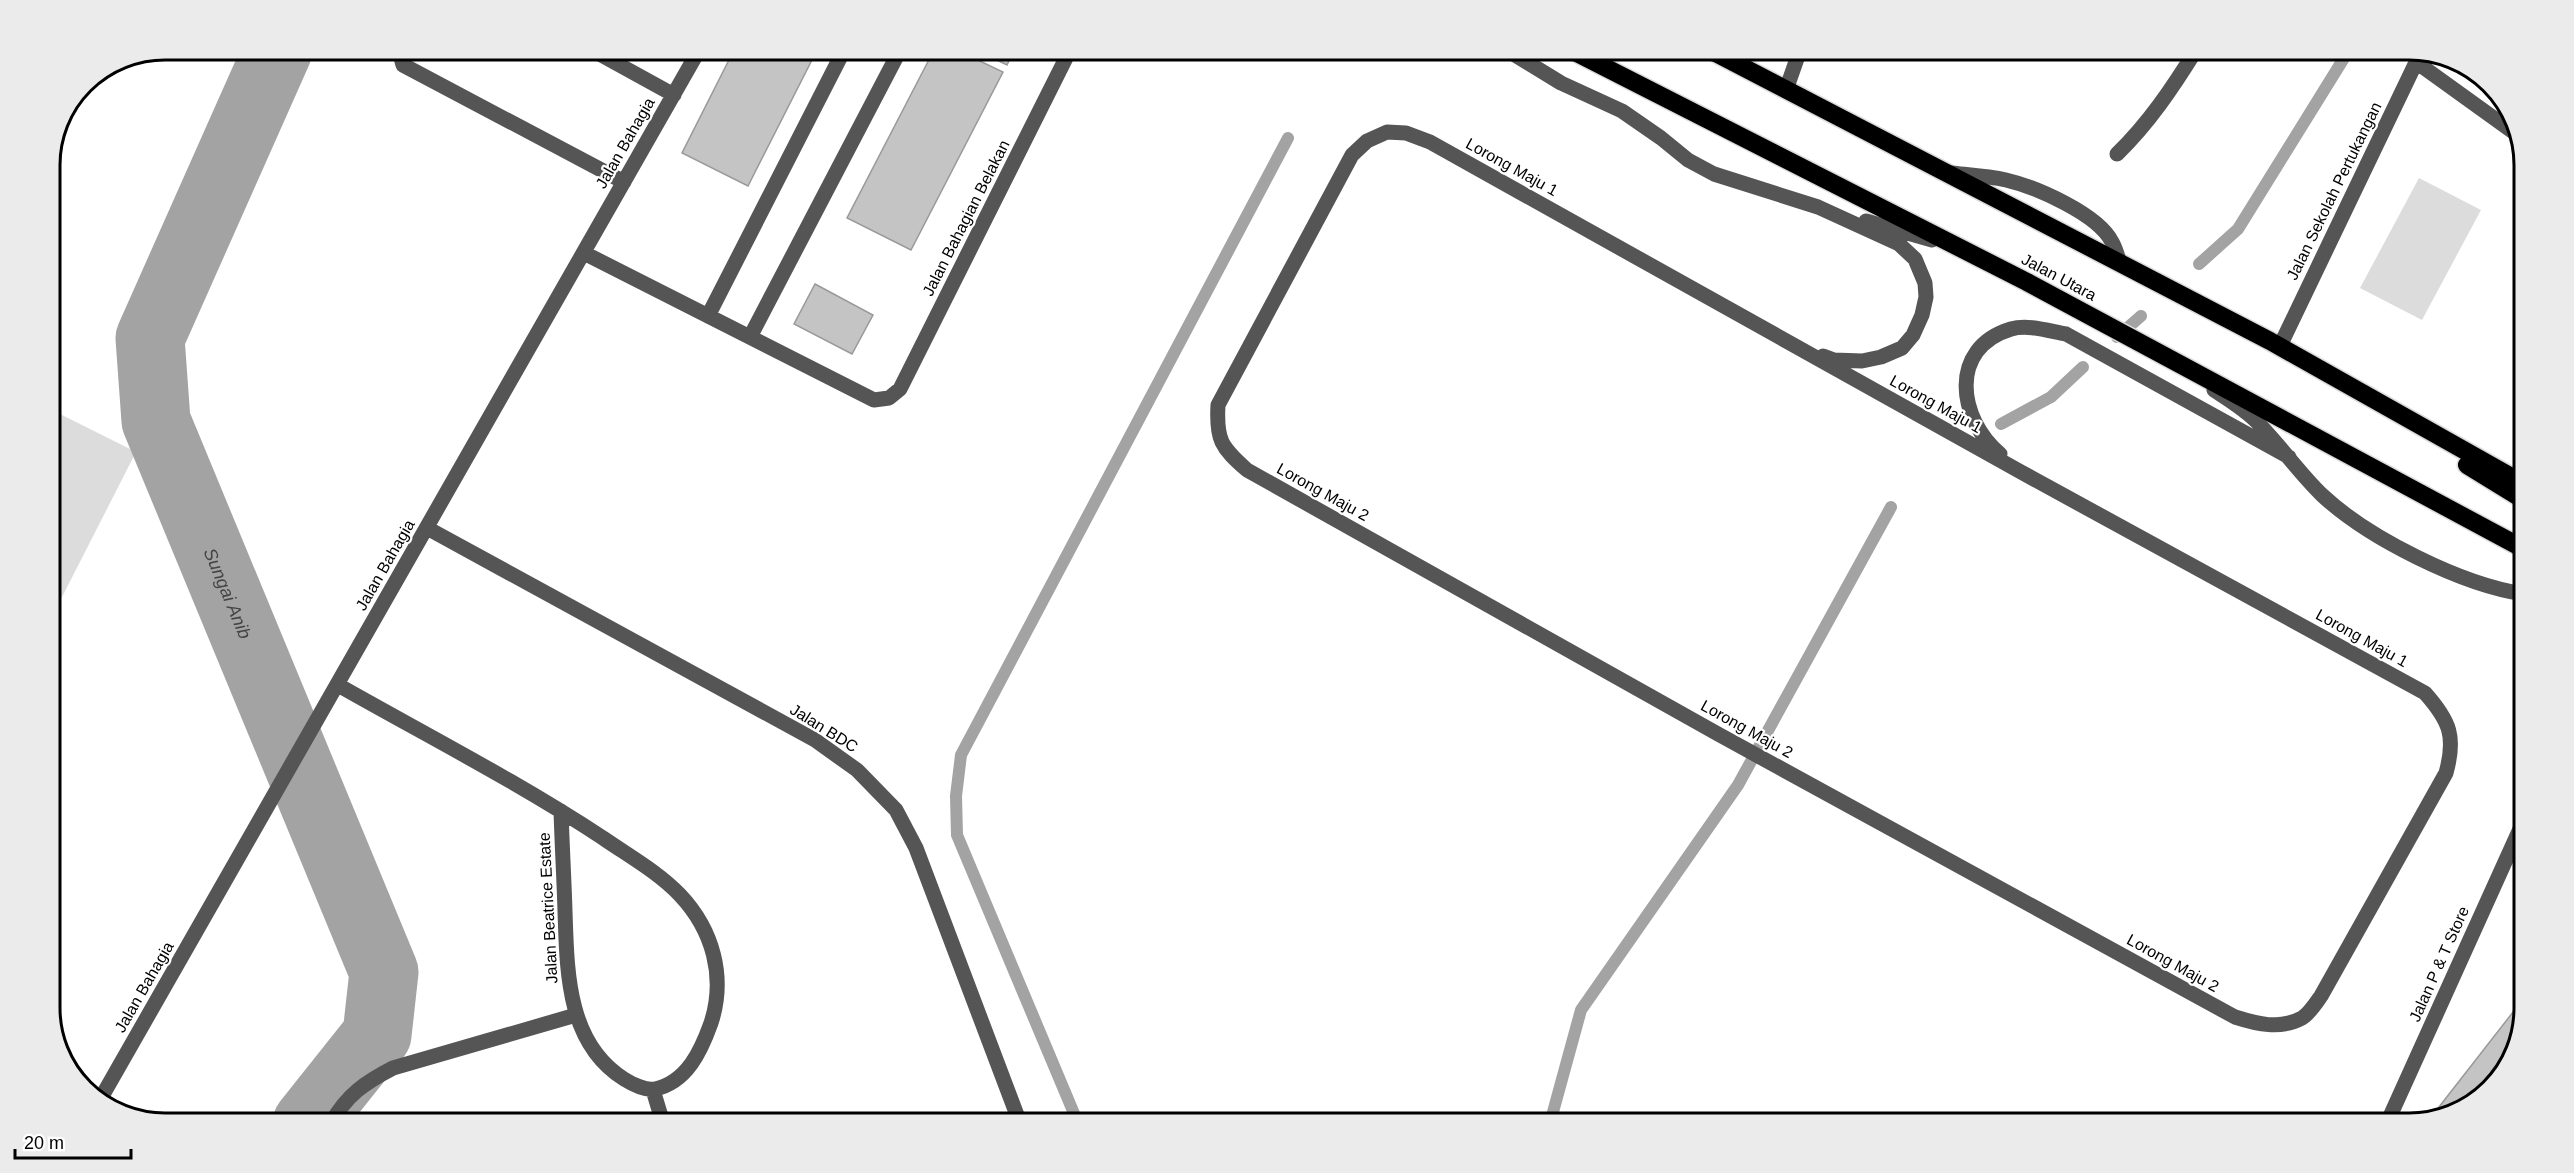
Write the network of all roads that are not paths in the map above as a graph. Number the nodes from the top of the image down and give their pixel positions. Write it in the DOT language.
graph roads {
  1 [pos="402,60"];
  2 [pos="611,60"];
  3 [pos="693,60"];
  4 [pos="839,60"];
  5 [pos="895,60"];
  6 [pos="1065,60"];
  7 [pos="1524,60"];
  8 [pos="1591,60"];
  9 [pos="1729,60"];
  10 [pos="1796,60"];
  11 [pos="2190,60"];
  12 [pos="2417,60"];
  13 [pos="2424,61"];
  14 [pos="1786,90"];
  15 [pos="674,95"];
  16 [pos="2506,126"];
  17 [pos="2117,154"];
  18 [pos="1945,173"];
  19 [pos="624,182"];
  20 [pos="1818,207"];
  21 [pos="1961,248"];
  22 [pos="584,253"];
  23 [pos="2120,264"];
  24 [pos="708,316"];
  25 [pos="750,337"];
  26 [pos="1792,345"];
  27 [pos="2280,346"];
  28 [pos="2168,357"];
  29 [pos="2423,427"];
  30 [pos="1217,430"];
  31 [pos="2289,457"];
  32 [pos="2021,472"];
  33 [pos="2514,478"];
  34 [pos="2514,494"];
  35 [pos="426,528"];
  36 [pos="2514,544"];
  37 [pos="2514,592"];
  38 [pos="338,685"];
  39 [pos="561,811"];
  40 [pos="2514,842"];
  41 [pos="576,1016"];
  42 [pos="2281,1024"];
  43 [pos="653,1090"];
  44 [pos="104,1093"];
  45 [pos="337,1113"];
  46 [pos="660,1113"];
  47 [pos="1016,1113"];
  48 [pos="2392,1113"];
  1 -- 19 [label="street"];
  2 -- 15 [label="street"];
  3 -- 15 [label="street, Jalan Bahagia"];
  4 -- 24 [label="street"];
  5 -- 25 [label="street"];
  6 -- 25 [label="street, Jalan Bahagian Belakan"];
  7 -- 20 [label="street"];
  8 -- 21 [label="highway, Jalan Utara"];
  9 -- 14 [label="highway"];
  10 -- 14 [label="street"];
  11 -- 17 [label="street"];
  12 -- 27 [label="street, Jalan Sekolah Pertukangan"];
  13 -- 16 [label="street"];
  14 -- 18 [label="highway"];
  15 -- 19 [label="street, Jalan Bahagia"];
  18 -- 23 [label="highway"];
  18 -- 23 [label="street"];
  19 -- 22 [label="street, Jalan Bahagia"];
  20 -- 21 [label="street"];
  20 -- 26 [label="street"];
  21 -- 28 [label="highway, Jalan Utara"];
  22 -- 24 [label="street"];
  22 -- 35 [label="street, Jalan Bahagia"];
  23 -- 27 [label="highway"];
  24 -- 25 [label="street"];
  26 -- 30 [label="street, Lorong Maju 1"];
  26 -- 32 [label="street, Lorong Maju 1"];
  27 -- 29 [label="highway"];
  28 -- 31 [label="street"];
  28 -- 36 [label="highway, Jalan Utara"];
  29 -- 33 [label="highway"];
  29 -- 34 [label="highway"];
  30 -- 42 [label="street, Lorong Maju 2"];
  31 -- 32 [label="street"];
  31 -- 37 [label="street"];
  32 -- 42 [label="street, Lorong Maju 1"];
  35 -- 38 [label="street, Jalan Bahagia"];
  35 -- 47 [label="street, Jalan BDC"];
  38 -- 39 [label="street, Jalan Beatrice Estate"];
  38 -- 44 [label="street, Jalan Bahagia"];
  39 -- 41 [label="street, Jalan Beatrice Estate"];
  39 -- 43 [label="street, Jalan Beatrice Estate"];
  40 -- 48 [label="street, Jalan P & T Store"];
  41 -- 43 [label="street, Jalan Beatrice Estate"];
  41 -- 45 [label="street"];
  43 -- 46 [label="street"];
}
